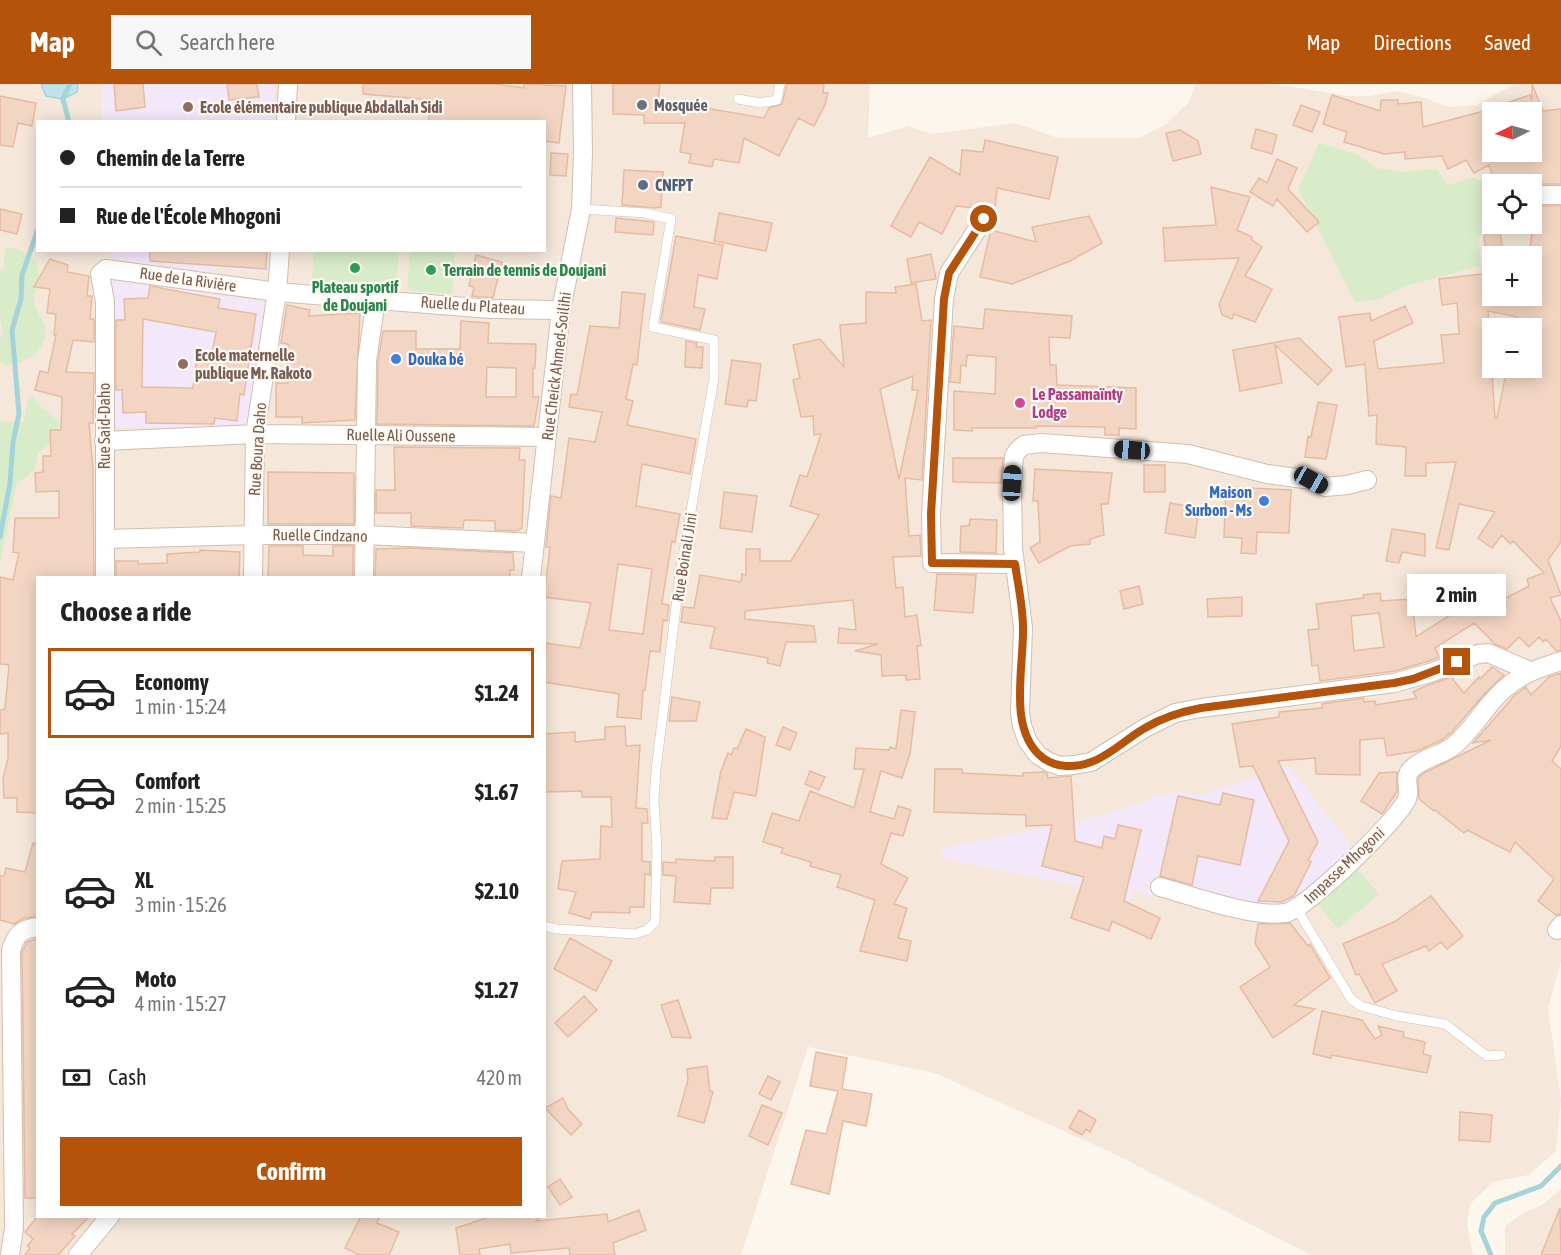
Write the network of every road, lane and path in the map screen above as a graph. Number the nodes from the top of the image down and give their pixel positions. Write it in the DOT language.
graph roads {
  1 [pos="288,84"];
  2 [pos="582,84"];
  3 [pos="780,84"];
  4 [pos="738,99"];
  5 [pos="286,120"];
  6 [pos="1542,195"];
  7 [pos="1561,195"];
  8 [pos="580,209"];
  9 [pos="984,219"];
  10 [pos="280,252"];
  11 [pos="100,274"];
  12 [pos="277,292"];
  13 [pos="376,299"];
  14 [pos="561,310"];
  15 [pos="255,434"];
  16 [pos="366,435"];
  17 [pos="547,437"];
  18 [pos="104,441"];
  19 [pos="1367,480"];
  20 [pos="252,535"];
  21 [pos="365,536"];
  22 [pos="105,539"];
  23 [pos="534,543"];
  24 [pos="1015,564"];
  25 [pos="105,576"];
  26 [pos="253,576"];
  27 [pos="364,576"];
  28 [pos="531,576"];
  29 [pos="1561,661"];
  30 [pos="1530,672"];
  31 [pos="1160,887"];
  32 [pos="1297,909"];
  33 [pos="546,926"];
  34 [pos="36,927"];
  35 [pos="1501,1055"];
  36 [pos="108,1218"];
  37 [pos="10,1255"];
  38 [pos="78,1255"];
  1 -- 5 [label="street"];
  2 -- 8 [label="street, Rue Cheick Ahmed-Soilihi"];
  3 -- 4 [label="lane"];
  6 -- 7 [label="street"];
  8 -- 14 [label="street, Rue Cheick Ahmed-Soilihi"];
  8 -- 33 [label="lane, Rue Boinali Jini"];
  9 -- 24 [label="street"];
  10 -- 12 [label="street, Rue Boura Daho"];
  11 -- 12 [label="street, Rue de la Rivière"];
  11 -- 18 [label="street, Rue Said-Daho"];
  12 -- 13 [label="street, Ruelle du Plateau"];
  12 -- 15 [label="street, Rue Boura Daho"];
  13 -- 14 [label="street, Ruelle du Plateau"];
  13 -- 16 [label="street"];
  14 -- 17 [label="street, Rue Cheick Ahmed-Soilihi"];
  15 -- 16 [label="street, Ruelle Ali Oussene"];
  15 -- 18 [label="street, Ruelle Ali Oussene"];
  15 -- 20 [label="street, Rue Boura Daho"];
  16 -- 17 [label="street, Ruelle Ali Oussene"];
  16 -- 21 [label="street"];
  17 -- 23 [label="street, Rue Cheick Ahmed-Soilihi"];
  18 -- 22 [label="street, Rue Said-Daho"];
  19 -- 24 [label="street"];
  20 -- 21 [label="street, Ruelle Cindzano"];
  20 -- 22 [label="street, Ruelle Cindzano"];
  20 -- 26 [label="street, Rue Boura Daho"];
  21 -- 23 [label="street, Ruelle Cindzano"];
  21 -- 27 [label="street"];
  22 -- 25 [label="street, Rue Said-Daho"];
  23 -- 28 [label="street, Rue Cheick Ahmed-Soilihi"];
  24 -- 30 [label="street"];
  29 -- 30 [label="street"];
  30 -- 32 [label="street, Impasse Mhogoni"];
  31 -- 32 [label="street, Impasse Mhogoni"];
  32 -- 35 [label="lane"];
  34 -- 37 [label="street"];
  36 -- 38 [label="street"];
}
